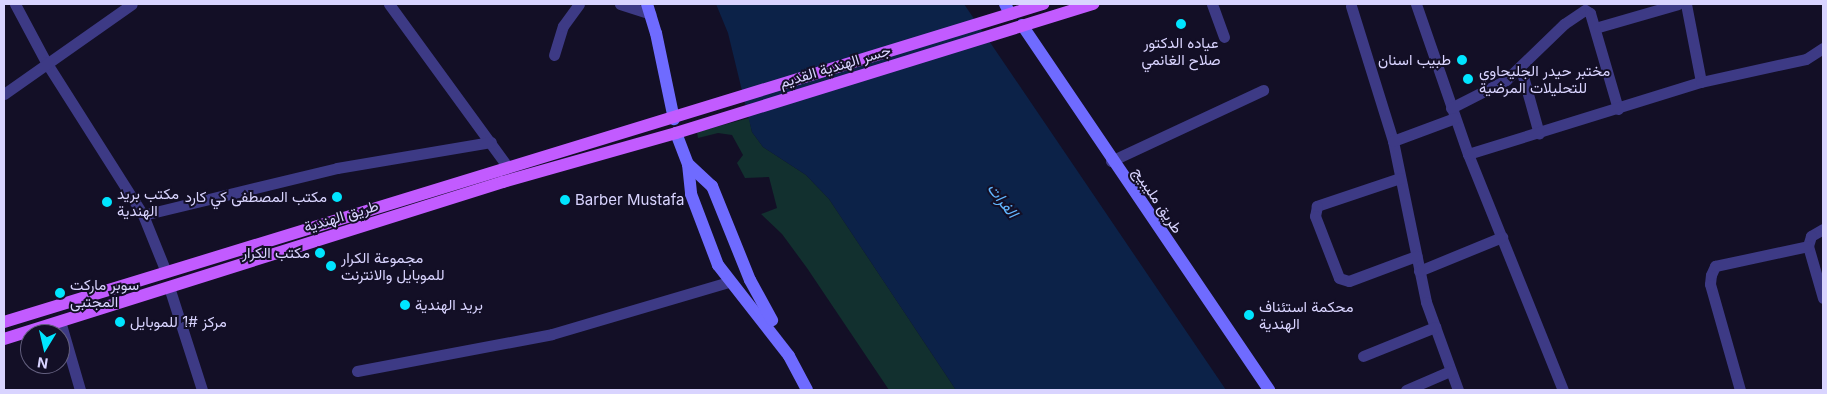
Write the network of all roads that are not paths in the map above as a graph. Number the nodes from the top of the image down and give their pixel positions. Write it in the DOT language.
graph roads {
  1 [pos="15,4"];
  2 [pos="132,4"];
  3 [pos="389,4"];
  4 [pos="579,4"];
  5 [pos="620,4"];
  6 [pos="1043,4"];
  7 [pos="1094,4"];
  8 [pos="1212,4"];
  9 [pos="1416,4"];
  10 [pos="1678,4"];
  11 [pos="1686,4"];
  12 [pos="1351,6"];
  13 [pos="648,9"];
  14 [pos="1008,9"];
  15 [pos="1022,25"];
  16 [pos="1595,28"];
  17 [pos="1224,36"];
  18 [pos="1823,48"];
  19 [pos="554,55"];
  20 [pos="46,62"];
  21 [pos="1521,69"];
  22 [pos="1701,82"];
  23 [pos="1264,90"];
  24 [pos="4,94"];
  25 [pos="1618,109"];
  26 [pos="1453,113"];
  27 [pos="679,117"];
  28 [pos="689,128"];
  29 [pos="676,133"];
  30 [pos="1539,134"];
  31 [pos="1393,141"];
  32 [pos="491,142"];
  33 [pos="1468,154"];
  34 [pos="1111,161"];
  35 [pos="688,164"];
  36 [pos="508,167"];
  37 [pos="1400,178"];
  38 [pos="143,215"];
  39 [pos="1823,229"];
  40 [pos="1502,238"];
  41 [pos="1808,246"];
  42 [pos="1416,256"];
  43 [pos="1419,271"];
  44 [pos="166,272"];
  45 [pos="729,282"];
  46 [pos="169,287"];
  47 [pos="1823,298"];
  48 [pos="4,322"];
  49 [pos="60,322"];
  50 [pos="1435,326"];
  51 [pos="4,339"];
  52 [pos="789,356"];
  53 [pos="1363,356"];
  54 [pos="357,371"];
  55 [pos="1450,371"];
  56 [pos="80,390"];
  57 [pos="202,390"];
  58 [pos="807,390"];
  59 [pos="1269,390"];
  60 [pos="1406,390"];
  61 [pos="1458,390"];
  62 [pos="1563,390"];
  63 [pos="1740,390"];
  1 -- 20 [label="street"];
  2 -- 20 [label="street"];
  3 -- 32 [label="street"];
  4 -- 19 [label="street"];
  5 -- 13 [label="street"];
  6 -- 14 [label="main road, جسر الهندية القديم"];
  7 -- 15 [label="main road, جسر الهندية القديم"];
  8 -- 17 [label="street"];
  9 -- 26 [label="street"];
  10 -- 16 [label="street"];
  11 -- 22 [label="street"];
  12 -- 31 [label="street"];
  13 -- 27 [label="street"];
  14 -- 27 [label="main road, جسر الهندية القديم"];
  15 -- 28 [label="main road, جسر الهندية القديم"];
  15 -- 34 [label="street, طريق مليبيج"];
  16 -- 21 [label="street"];
  16 -- 25 [label="street"];
  18 -- 22 [label="street"];
  20 -- 24 [label="street"];
  20 -- 38 [label="street"];
  21 -- 26 [label="street"];
  21 -- 30 [label="street"];
  22 -- 25 [label="street"];
  23 -- 34 [label="street"];
  25 -- 30 [label="street"];
  26 -- 31 [label="street"];
  26 -- 33 [label="street"];
  27 -- 36 [label="main road, طريق الهندية"];
  28 -- 29 [label="main road, طريق الهندية"];
  29 -- 35 [label="street"];
  29 -- 46 [label="main road, طريق الهندية"];
  30 -- 33 [label="street"];
  31 -- 37 [label="street"];
  32 -- 36 [label="street"];
  32 -- 38 [label="street"];
  33 -- 40 [label="street"];
  34 -- 59 [label="street, طريق مليبيج"];
  35 -- 45 [label="street"];
  35 -- 52 [label="street"];
  36 -- 44 [label="main road, طريق الهندية"];
  37 -- 42 [label="street"];
  37 -- 42 [label="street"];
  38 -- 44 [label="street"];
  39 -- 41 [label="street"];
  40 -- 43 [label="street"];
  40 -- 62 [label="street"];
  41 -- 47 [label="street"];
  41 -- 63 [label="street"];
  42 -- 43 [label="street"];
  43 -- 50 [label="street"];
  44 -- 48 [label="main road, طريق الهندية"];
  45 -- 52 [label="street"];
  45 -- 54 [label="street"];
  46 -- 49 [label="main road, طريق الهندية"];
  46 -- 57 [label="street"];
  49 -- 51 [label="main road, طريق الهندية"];
  49 -- 56 [label="street"];
  50 -- 53 [label="street"];
  50 -- 55 [label="street"];
  52 -- 58 [label="street"];
  55 -- 60 [label="street"];
  55 -- 61 [label="street"];
}
